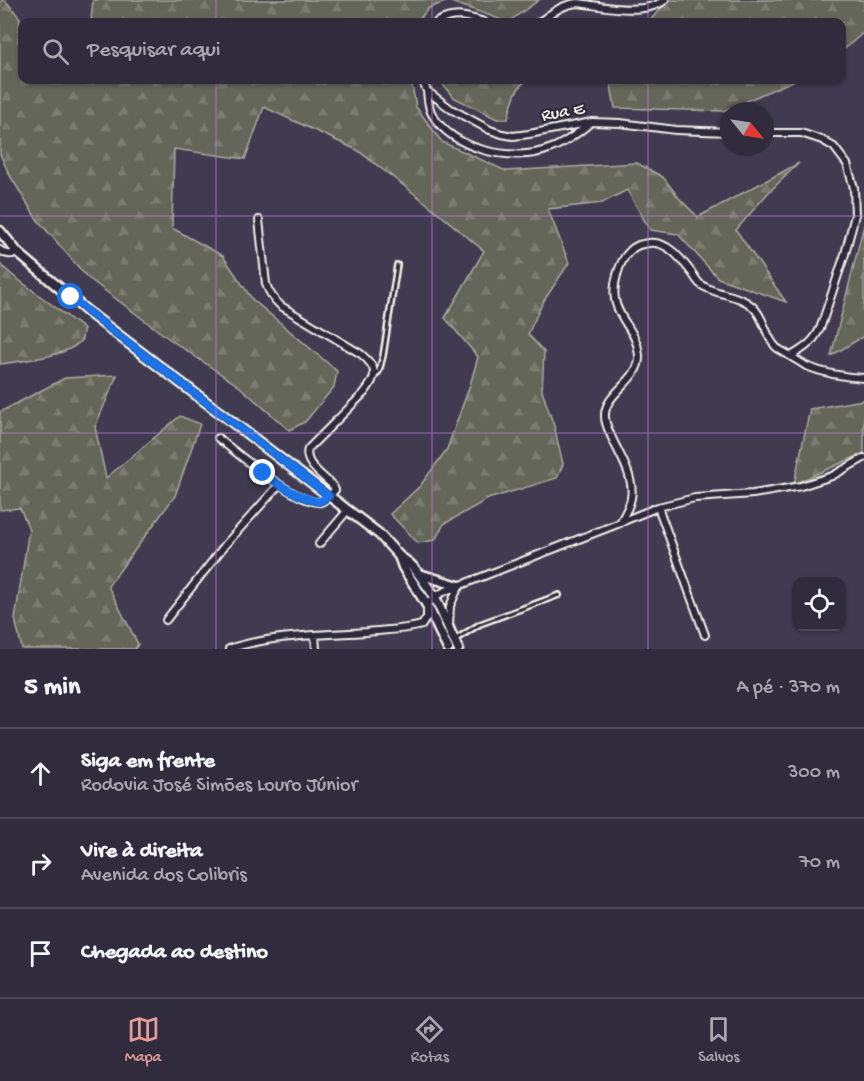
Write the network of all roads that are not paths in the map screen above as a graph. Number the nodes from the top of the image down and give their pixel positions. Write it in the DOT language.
graph roads {
  1 [pos="665,0"];
  2 [pos="446,18"];
  3 [pos="473,18"];
  4 [pos="544,18"];
  5 [pos="424,84"];
  6 [pos="427,91"];
  7 [pos="592,122"];
  8 [pos="720,132"];
  9 [pos="774,133"];
  10 [pos="259,220"];
  11 [pos="0,231"];
  12 [pos="0,250"];
  13 [pos="18,253"];
  14 [pos="397,265"];
  15 [pos="791,356"];
  16 [pos="375,376"];
  17 [pos="864,378"];
  18 [pos="218,438"];
  19 [pos="864,458"];
  20 [pos="279,485"];
  21 [pos="329,496"];
  22 [pos="658,507"];
  23 [pos="348,510"];
  24 [pos="620,522"];
  25 [pos="319,544"];
  26 [pos="399,556"];
  27 [pos="419,574"];
  28 [pos="459,586"];
  29 [pos="559,595"];
  30 [pos="435,597"];
  31 [pos="426,605"];
  32 [pos="166,620"];
  33 [pos="422,625"];
  34 [pos="449,627"];
  35 [pos="439,632"];
  36 [pos="315,635"];
  37 [pos="705,635"];
  38 [pos="455,640"];
  39 [pos="446,648"];
  40 [pos="229,649"];
  41 [pos="316,649"];
  42 [pos="458,649"];
  1 -- 4 [label="street"];
  2 -- 3 [label="street"];
  5 -- 6 [label="street, Rua E"];
  6 -- 7 [label="street, Rua E"];
  6 -- 7 [label="street"];
  7 -- 8 [label="street, Rua E"];
  9 -- 15 [label="street"];
  10 -- 16 [label="street"];
  11 -- 13 [label="main road"];
  12 -- 13 [label="street"];
  13 -- 21 [label="main road"];
  14 -- 16 [label="lane"];
  15 -- 17 [label="street"];
  15 -- 24 [label="street"];
  16 -- 21 [label="street"];
  18 -- 20 [label="street"];
  19 -- 22 [label="street"];
  20 -- 21 [label="street"];
  20 -- 32 [label="street"];
  21 -- 23 [label="main road"];
  22 -- 24 [label="street"];
  22 -- 37 [label="street"];
  23 -- 25 [label="street"];
  23 -- 26 [label="main road"];
  24 -- 28 [label="street"];
  26 -- 27 [label="main road"];
  26 -- 31 [label="main road"];
  27 -- 28 [label="main road"];
  27 -- 30 [label="main road"];
  28 -- 30 [label="street"];
  28 -- 34 [label="street"];
  29 -- 38 [label="lane"];
  30 -- 31 [label="street"];
  30 -- 34 [label="main road"];
  31 -- 33 [label="street"];
  31 -- 35 [label="main road"];
  33 -- 35 [label="street"];
  33 -- 36 [label="street"];
  34 -- 35 [label="street"];
  34 -- 38 [label="main road"];
  35 -- 39 [label="main road"];
  36 -- 40 [label="street"];
  36 -- 41 [label="street"];
  38 -- 42 [label="main road"];
}
